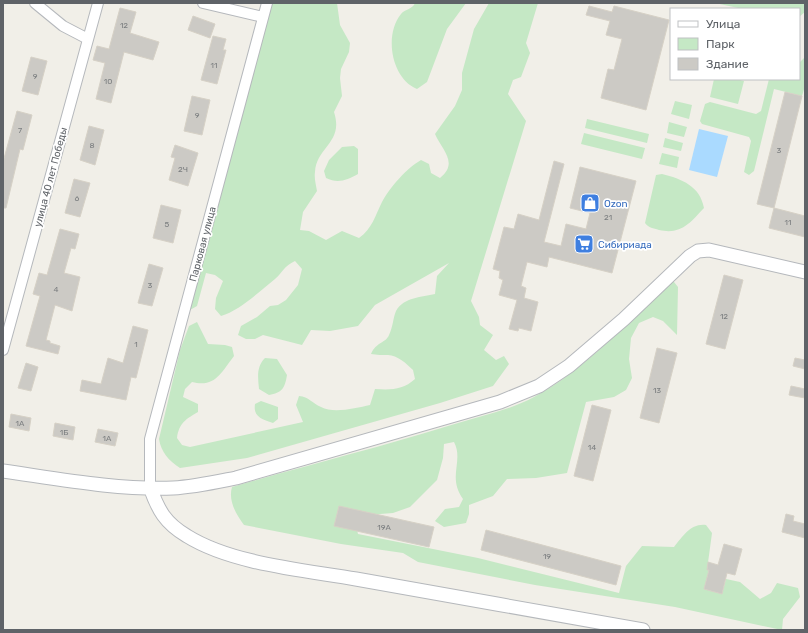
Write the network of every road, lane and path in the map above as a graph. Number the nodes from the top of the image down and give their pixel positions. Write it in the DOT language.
graph roads {
  1 [pos="35,3"];
  2 [pos="98,3"];
  3 [pos="203,3"];
  4 [pos="266,3"];
  5 [pos="263,17"];
  6 [pos="88,39"];
  7 [pos="805,272"];
  8 [pos="3,350"];
  9 [pos="3,471"];
  10 [pos="150,487"];
  11 [pos="643,630"];
  1 -- 6 [label="street"];
  2 -- 6 [label="street, улица 40 лет Победы"];
  3 -- 5 [label="street"];
  4 -- 5 [label="street, Парковая улица"];
  5 -- 10 [label="street, Парковая улица"];
  6 -- 8 [label="street, улица 40 лет Победы"];
  7 -- 10 [label="street"];
  9 -- 10 [label="street"];
  10 -- 11 [label="street"];
}
